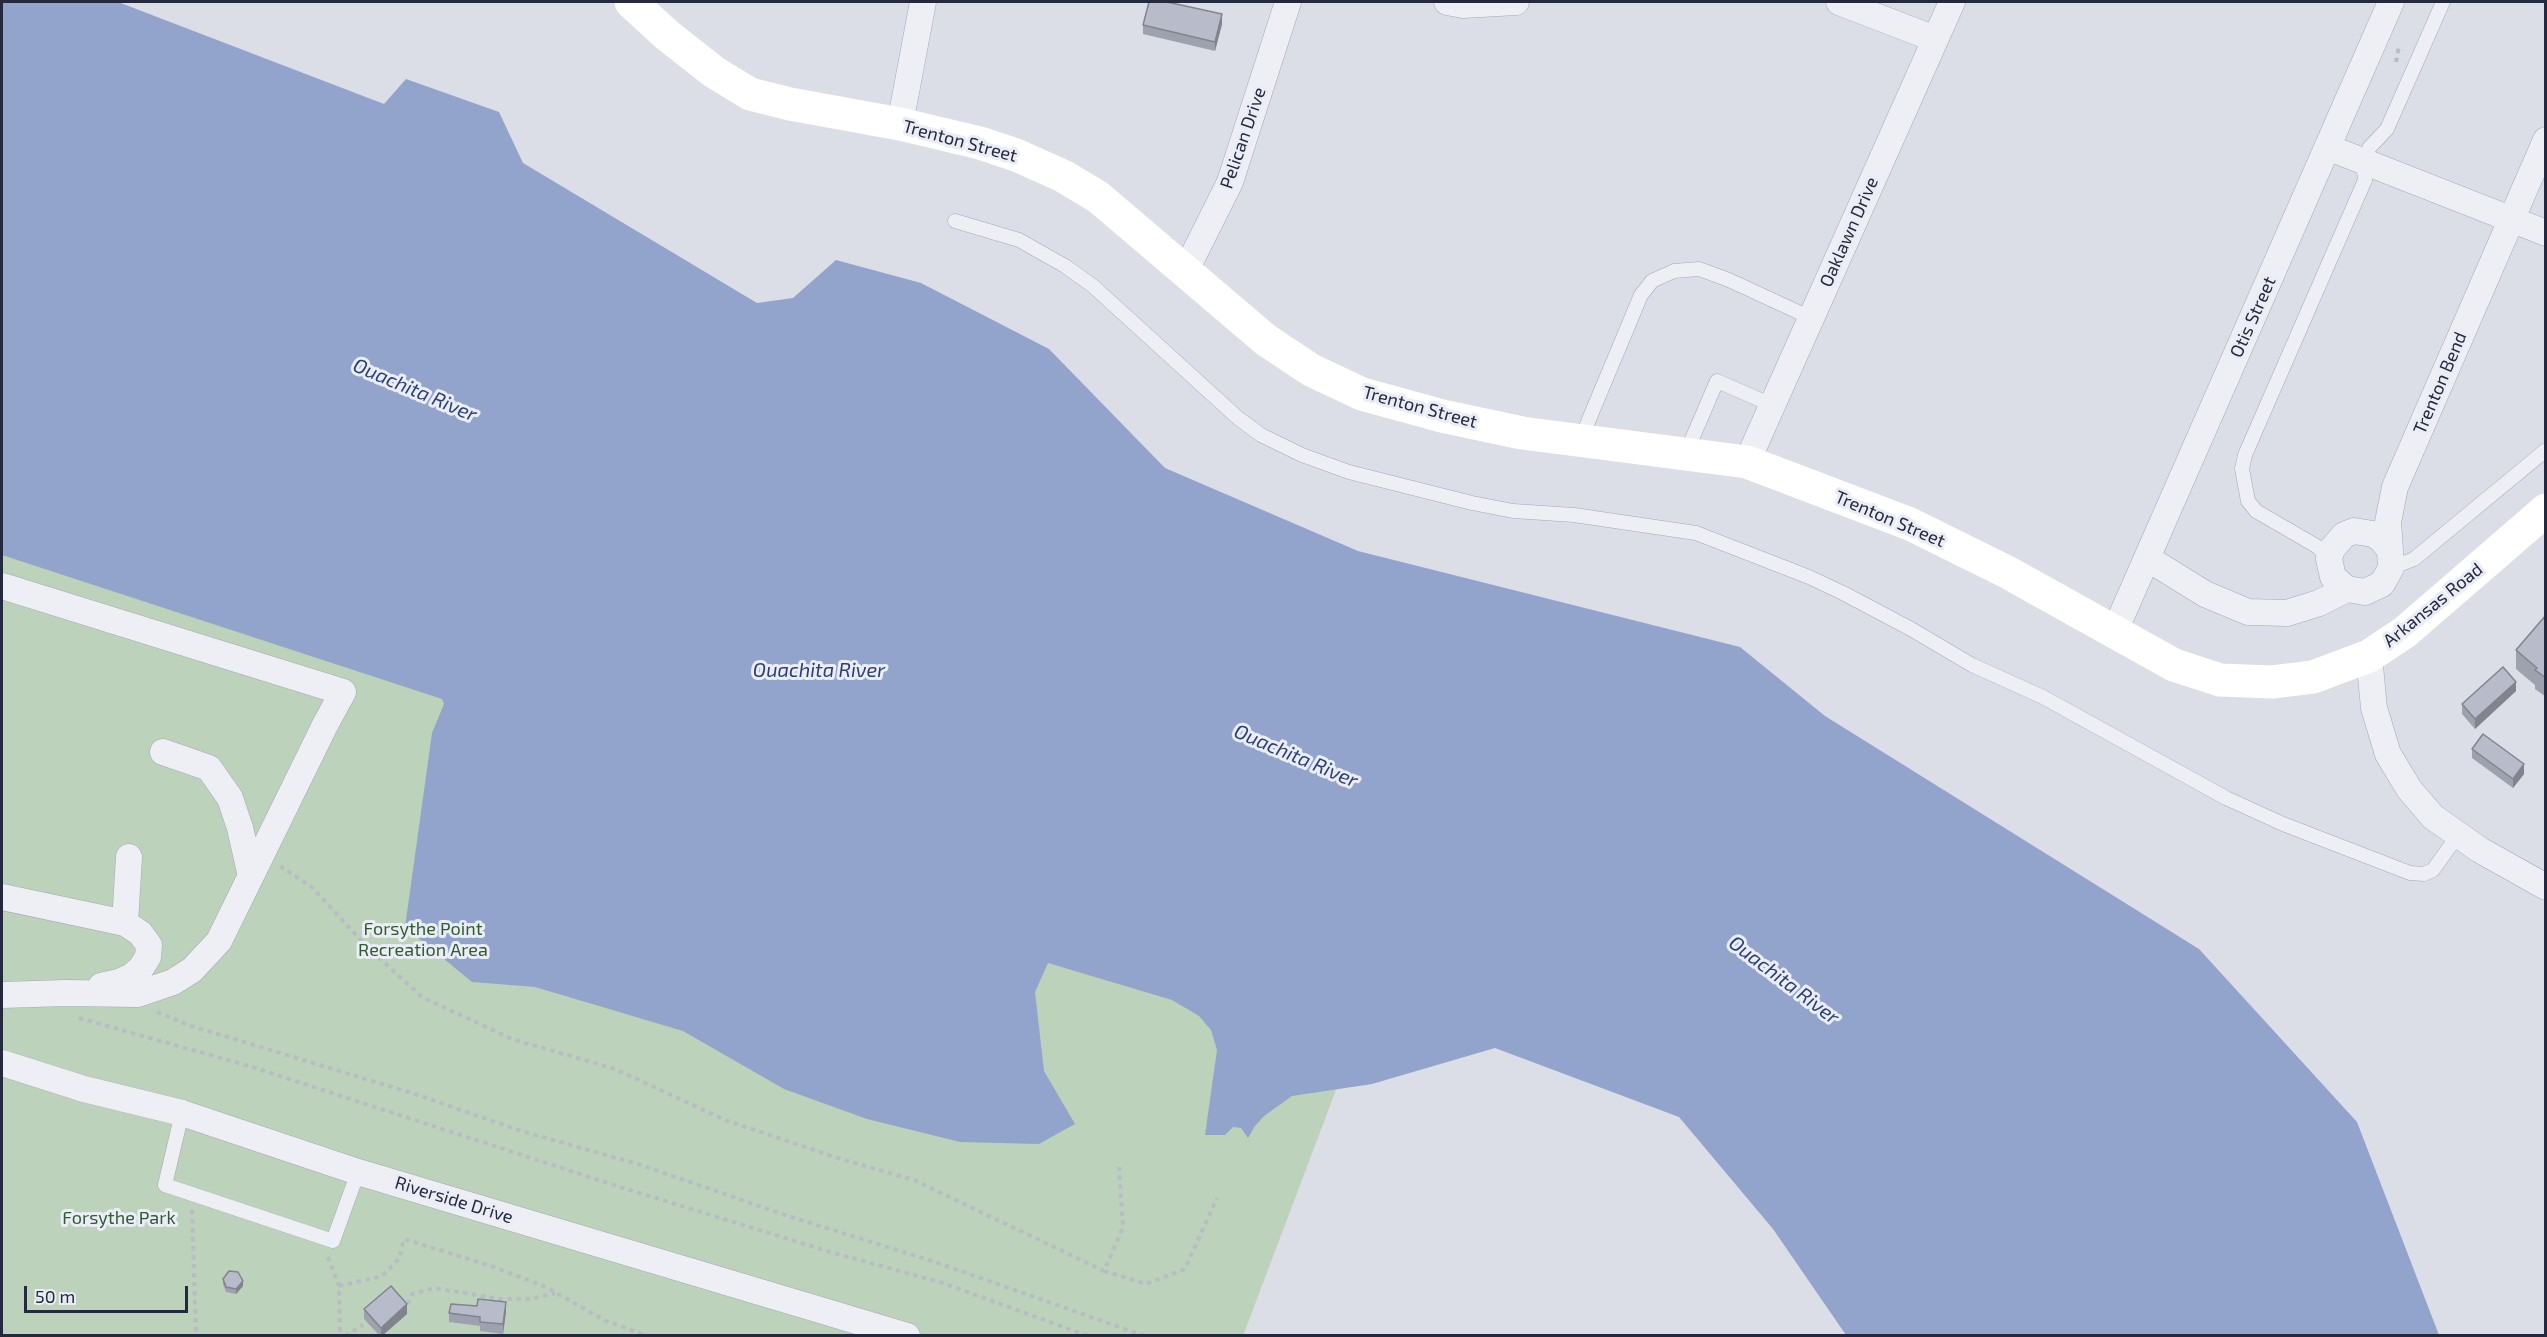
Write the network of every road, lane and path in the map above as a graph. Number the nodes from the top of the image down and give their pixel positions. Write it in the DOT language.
graph roads {
  1 [pos="631,2"];
  2 [pos="923,2"];
  3 [pos="1288,2"];
  4 [pos="1447,2"];
  5 [pos="1516,2"];
  6 [pos="1839,2"];
  7 [pos="1952,2"];
  8 [pos="2391,2"];
  9 [pos="2444,2"];
  10 [pos="1935,39"];
  11 [pos="900,124"];
  12 [pos="2331,140"];
  13 [pos="2546,140"];
  14 [pos="2366,156"];
  15 [pos="2510,220"];
  16 [pos="955,221"];
  17 [pos="2546,233"];
  18 [pos="1186,270"];
  19 [pos="1811,318"];
  20 [pos="1772,405"];
  21 [pos="1580,441"];
  22 [pos="2546,450"];
  23 [pos="1685,455"];
  24 [pos="1747,462"];
  25 [pos="2546,510"];
  26 [pos="2147,558"];
  27 [pos="2329,559"];
  28 [pos="2390,559"];
  29 [pos="2,586"];
  30 [pos="2347,589"];
  31 [pos="2114,633"];
  32 [pos="2369,656"];
  33 [pos="2272,682"];
  34 [pos="163,752"];
  35 [pos="2458,835"];
  36 [pos="129,857"];
  37 [pos="256,865"];
  38 [pos="2546,887"];
  39 [pos="2,897"];
  40 [pos="125,923"];
  41 [pos="65,993"];
  42 [pos="2,995"];
  43 [pos="156,1012"];
  44 [pos="131,1034"];
  45 [pos="2,1063"];
  46 [pos="182,1113"];
  47 [pos="1119,1167"];
  48 [pos="358,1172"];
  49 [pos="192,1194"];
  50 [pos="1217,1198"];
  51 [pos="319,1236"];
  52 [pos="1104,1271"];
  53 [pos="339,1286"];
  54 [pos="556,1292"];
  55 [pos="408,1304"];
  56 [pos="363,1325"];
  57 [pos="196,1335"];
  58 [pos="342,1335"];
  59 [pos="648,1335"];
  60 [pos="907,1335"];
  61 [pos="1088,1335"];
  62 [pos="1146,1335"];
  1 -- 11 [label="street, Trenton Street"];
  2 -- 11 [label="street"];
  3 -- 18 [label="street, Pelican Drive"];
  4 -- 5 [label="street"];
  6 -- 10 [label="street"];
  7 -- 10 [label="street, Oaklawn Drive"];
  8 -- 12 [label="street, Otis Street"];
  9 -- 14 [label="lane"];
  10 -- 19 [label="street, Oaklawn Drive"];
  11 -- 18 [label="street, Trenton Street"];
  12 -- 14 [label="street"];
  12 -- 26 [label="street, Otis Street"];
  13 -- 15 [label="street, Trenton Bend"];
  14 -- 15 [label="street"];
  14 -- 27 [label="lane"];
  15 -- 17 [label="street"];
  15 -- 28 [label="street, Trenton Bend"];
  16 -- 35 [label="lane"];
  18 -- 21 [label="street, Trenton Street"];
  19 -- 20 [label="street, Oaklawn Drive"];
  19 -- 21 [label="lane"];
  20 -- 23 [label="lane"];
  20 -- 24 [label="street, Oaklawn Drive"];
  21 -- 23 [label="street, Trenton Street"];
  22 -- 28 [label="lane"];
  23 -- 24 [label="street, Trenton Street"];
  24 -- 31 [label="street, Trenton Street"];
  25 -- 32 [label="street, Arkansas Road"];
  26 -- 30 [label="street"];
  26 -- 31 [label="street, Otis Street"];
  27 -- 28 [label="street"];
  27 -- 30 [label="street"];
  28 -- 30 [label="street"];
  29 -- 37 [label="street"];
  31 -- 33 [label="street, Trenton Street"];
  32 -- 33 [label="street, Arkansas Road"];
  32 -- 35 [label="street"];
  34 -- 37 [label="street"];
  35 -- 38 [label="street"];
  36 -- 40 [label="street"];
  37 -- 41 [label="street"];
  37 -- 52 [label="path"];
  39 -- 40 [label="street"];
  40 -- 41 [label="street"];
  41 -- 42 [label="street"];
  43 -- 62 [label="path"];
  44 -- 61 [label="path"];
  45 -- 46 [label="street, Riverside Drive"];
  46 -- 48 [label="street, Riverside Drive"];
  46 -- 49 [label="lane"];
  47 -- 52 [label="path"];
  48 -- 51 [label="lane"];
  48 -- 60 [label="street, Riverside Drive"];
  49 -- 51 [label="lane"];
  49 -- 57 [label="path"];
  50 -- 52 [label="path"];
  51 -- 53 [label="path"];
  53 -- 54 [label="path"];
  53 -- 58 [label="path"];
  54 -- 55 [label="path"];
  54 -- 59 [label="path"];
  56 -- 58 [label="path"];
}
